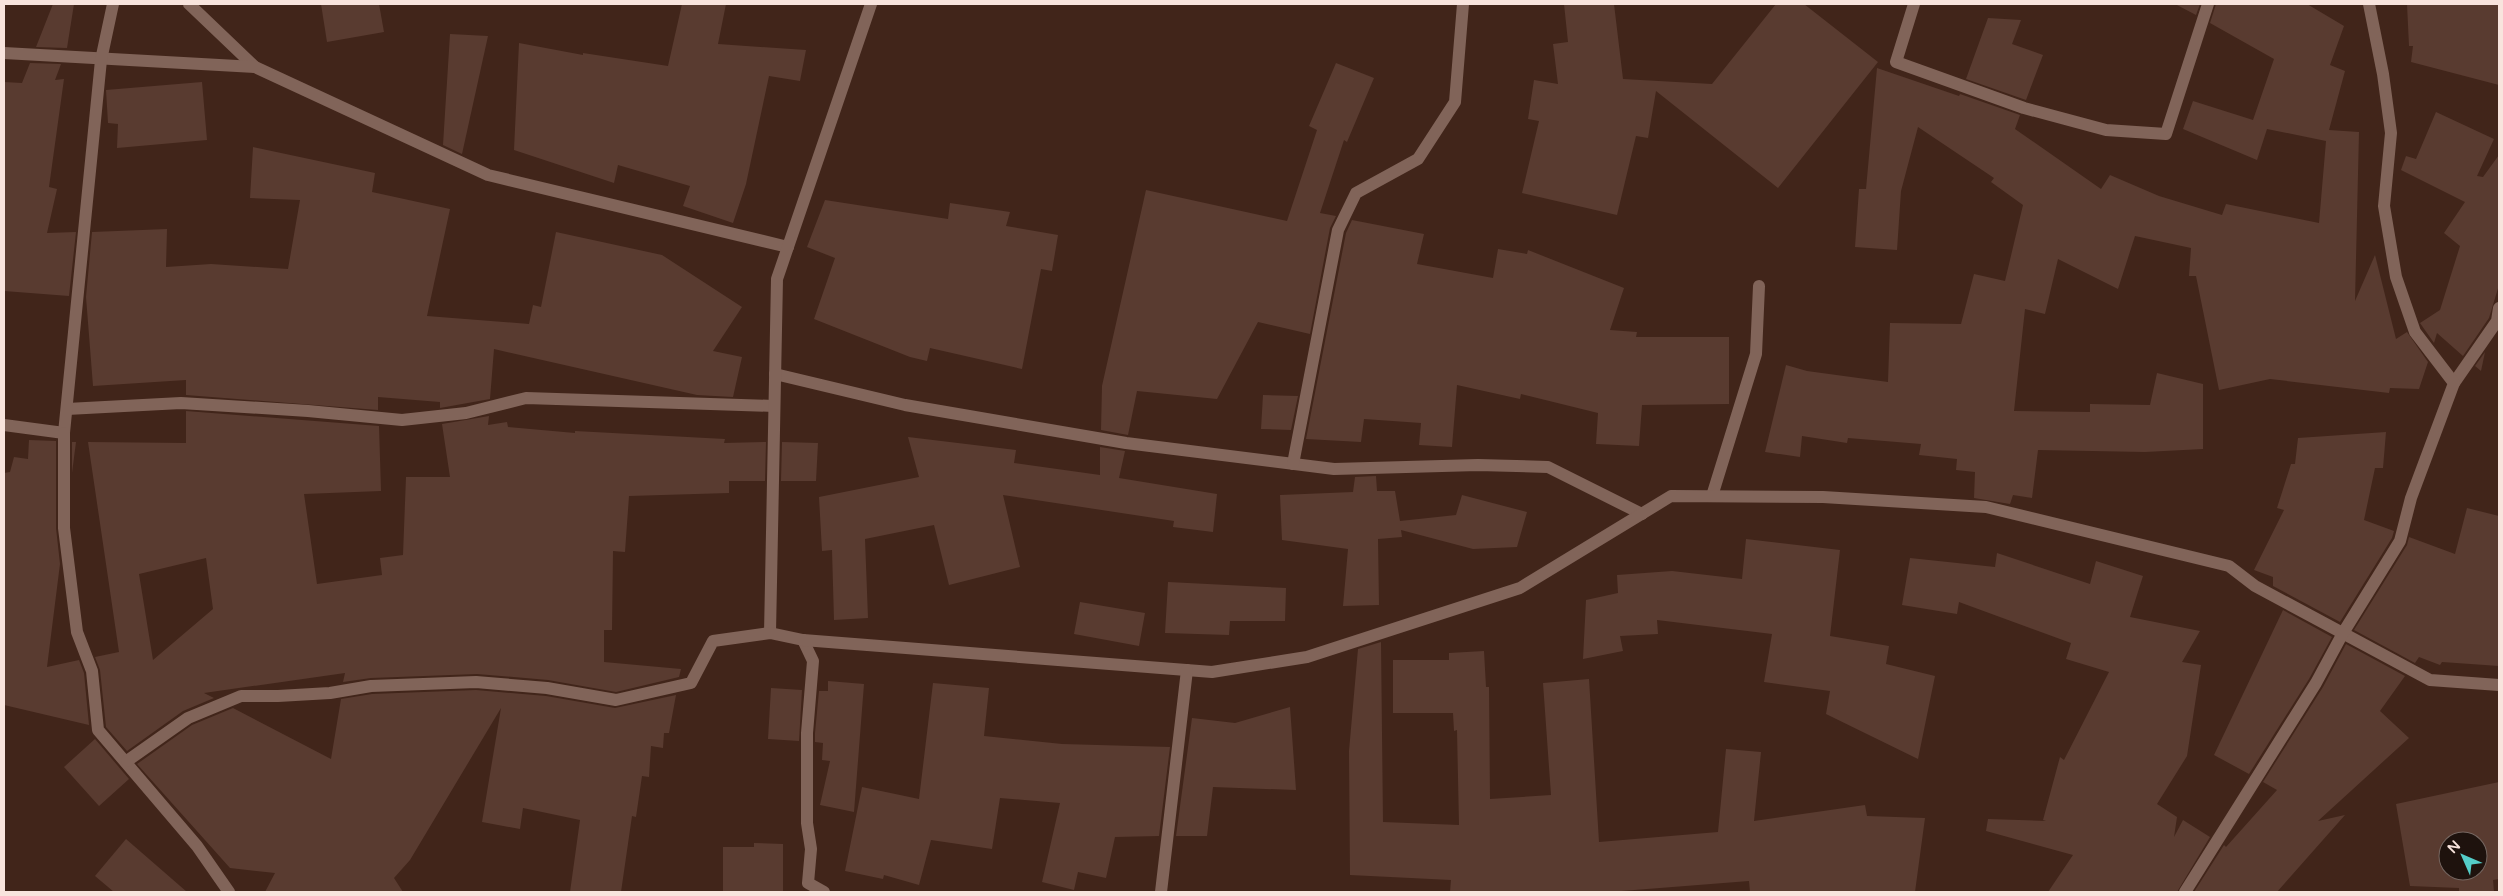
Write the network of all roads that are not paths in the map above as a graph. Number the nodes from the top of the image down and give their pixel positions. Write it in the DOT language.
graph roads {
  1 [pos="113,4"];
  2 [pos="189,4"];
  3 [pos="871,4"];
  4 [pos="1462,4"];
  5 [pos="1914,4"];
  6 [pos="2208,4"];
  7 [pos="2369,4"];
  8 [pos="4,53"];
  9 [pos="101,60"];
  10 [pos="255,67"];
  11 [pos="788,247"];
  12 [pos="1758,286"];
  13 [pos="2499,308"];
  14 [pos="2498,321"];
  15 [pos="775,374"];
  16 [pos="2454,383"];
  17 [pos="774,406"];
  18 [pos="67,409"];
  19 [pos="4,425"];
  20 [pos="64,433"];
  21 [pos="1293,464"];
  22 [pos="1712,496"];
  23 [pos="1642,514"];
  24 [pos="770,633"];
  25 [pos="2343,633"];
  26 [pos="803,640"];
  27 [pos="1187,670"];
  28 [pos="2499,685"];
  29 [pos="127,761"];
  30 [pos="229,892"];
  31 [pos="824,892"];
  32 [pos="1161,892"];
  33 [pos="2185,892"];
  1 -- 9 [label="street"];
  2 -- 10 [label="street"];
  3 -- 11 [label="street"];
  4 -- 21 [label="street"];
  5 -- 6 [label="street"];
  7 -- 16 [label="street"];
  8 -- 9 [label="street"];
  9 -- 10 [label="street"];
  9 -- 18 [label="street"];
  10 -- 11 [label="street"];
  11 -- 15 [label="street"];
  12 -- 22 [label="street"];
  13 -- 14 [label="street"];
  14 -- 16 [label="street"];
  15 -- 17 [label="street"];
  15 -- 21 [label="street"];
  16 -- 25 [label="street"];
  17 -- 18 [label="street"];
  17 -- 24 [label="street"];
  18 -- 20 [label="street"];
  19 -- 20 [label="street"];
  20 -- 29 [label="street"];
  21 -- 23 [label="street"];
  22 -- 23 [label="street"];
  22 -- 25 [label="street"];
  23 -- 27 [label="street"];
  24 -- 26 [label="street"];
  24 -- 29 [label="street"];
  25 -- 28 [label="street"];
  25 -- 33 [label="street"];
  26 -- 27 [label="street"];
  26 -- 31 [label="street"];
  27 -- 32 [label="street"];
  29 -- 30 [label="street"];
}
